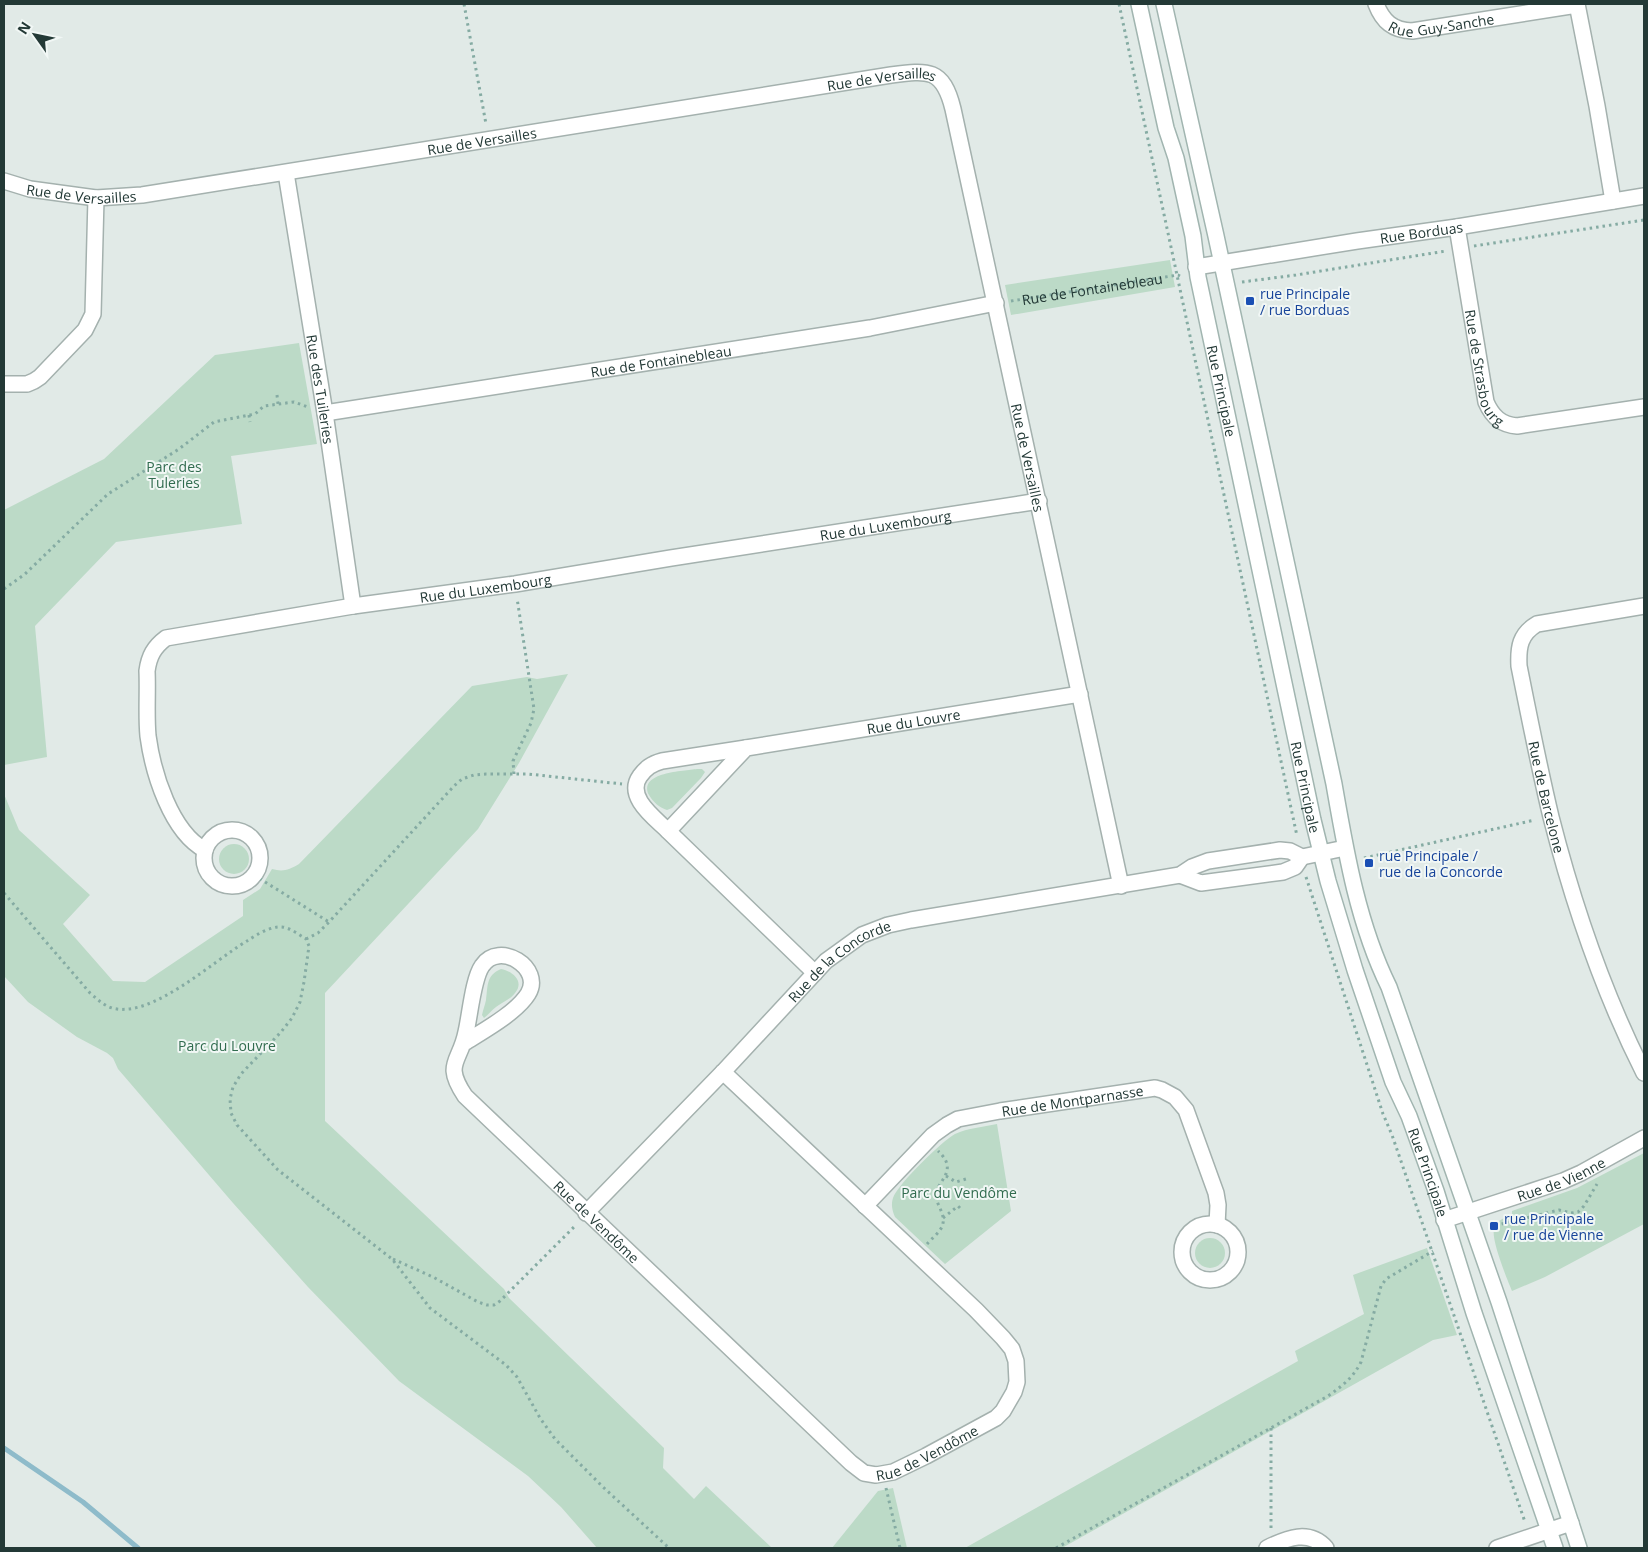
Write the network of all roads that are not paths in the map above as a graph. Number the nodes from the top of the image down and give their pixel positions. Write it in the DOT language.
graph roads {
  1 [pos="1139,4"];
  2 [pos="1164,4"];
  3 [pos="1376,4"];
  4 [pos="1577,4"];
  5 [pos="286,173"];
  6 [pos="4,181"];
  7 [pos="1644,196"];
  8 [pos="96,198"];
  9 [pos="1613,201"];
  10 [pos="1458,227"];
  11 [pos="1221,262"];
  12 [pos="1196,267"];
  13 [pos="1002,302"];
  14 [pos="4,384"];
  15 [pos="1644,407"];
  16 [pos="318,410"];
  17 [pos="1039,501"];
  18 [pos="353,606"];
  19 [pos="1644,606"];
  20 [pos="1080,694"];
  21 [pos="746,748"];
  22 [pos="668,831"];
  23 [pos="1345,848"];
  24 [pos="205,850"];
  25 [pos="1320,853"];
  26 [pos="1302,857"];
  27 [pos="1180,875"];
  28 [pos="1121,886"];
  29 [pos="815,973"];
  30 [pos="464,1043"];
  31 [pos="723,1072"];
  32 [pos="1644,1073"];
  33 [pos="1644,1138"];
  34 [pos="865,1206"];
  35 [pos="1467,1212"];
  36 [pos="582,1218"];
  37 [pos="1444,1220"];
  38 [pos="1217,1224"];
  39 [pos="1570,1523"];
  40 [pos="1549,1530"];
  41 [pos="1267,1548"];
  42 [pos="1326,1548"];
  43 [pos="1497,1548"];
  44 [pos="1555,1548"];
  45 [pos="1579,1548"];
  1 -- 12 [label="street, Rue Principale"];
  2 -- 11 [label="street, Rue Principale"];
  3 -- 4 [label="street, Rue Guy-Sanche"];
  4 -- 9 [label="street, Rue Guy-Sanche"];
  5 -- 8 [label="street, Rue de Versailles"];
  5 -- 13 [label="street, Rue de Versailles"];
  5 -- 16 [label="street, Rue des Tuileries"];
  6 -- 8 [label="street, Rue de Versailles"];
  7 -- 9 [label="street, Rue Borduas"];
  8 -- 14 [label="street"];
  9 -- 10 [label="street, Rue Borduas"];
  10 -- 11 [label="street, Rue Borduas"];
  10 -- 15 [label="street, Rue de Strasbourg"];
  11 -- 12 [label="street, Rue Borduas"];
  11 -- 23 [label="street, Rue Principale"];
  12 -- 25 [label="street, Rue Principale"];
  13 -- 16 [label="street, Rue de Fontainebleau"];
  13 -- 17 [label="street, Rue de Versailles"];
  16 -- 18 [label="street, Rue des Tuileries"];
  17 -- 18 [label="street, Rue du Luxembourg"];
  17 -- 20 [label="street, Rue de Versailles"];
  18 -- 24 [label="street, Rue du Luxembourg"];
  19 -- 32 [label="street, Rue de Barcelone"];
  20 -- 21 [label="street, Rue du Louvre"];
  20 -- 28 [label="street, Rue de Versailles"];
  21 -- 22 [label="street"];
  21 -- 22 [label="street, Rue du Louvre"];
  22 -- 29 [label="street, Rue du Louvre"];
  23 -- 25 [label="street, Rue de la Concorde"];
  23 -- 35 [label="street, Rue Principale"];
  24 -- 24 [label="street"];
  25 -- 26 [label="street, Rue de la Concorde"];
  25 -- 37 [label="street, Rue Principale"];
  26 -- 27 [label="street, Rue de la Concorde"];
  26 -- 27 [label="street, Rue de la Concorde"];
  27 -- 28 [label="street, Rue de la Concorde"];
  28 -- 29 [label="street, Rue de la Concorde"];
  29 -- 31 [label="street, Rue de la Concorde"];
  30 -- 30 [label="street, Rue de Vendôme"];
  30 -- 36 [label="street, Rue de Vendôme"];
  31 -- 34 [label="street, Rue de Vendôme"];
  31 -- 36 [label="street, Rue de la Concorde"];
  33 -- 35 [label="street, Rue de Vienne"];
  34 -- 36 [label="street, Rue de Vendôme"];
  34 -- 38 [label="street, Rue de Montparnasse"];
  35 -- 37 [label="street, Rue de Vienne"];
  35 -- 39 [label="street, Rue Principale"];
  37 -- 40 [label="street, Rue Principale"];
  39 -- 40 [label="street"];
  39 -- 45 [label="street, Rue Principale"];
  40 -- 43 [label="street"];
  40 -- 44 [label="street, Rue Principale"];
  41 -- 42 [label="street"];
}
